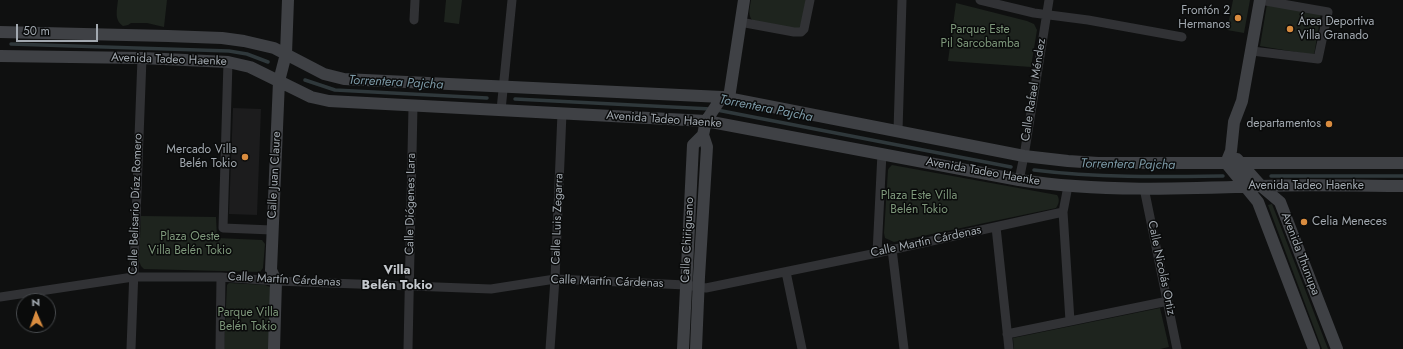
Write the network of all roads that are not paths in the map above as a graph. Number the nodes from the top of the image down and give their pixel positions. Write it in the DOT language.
graph roads {
  1 [pos="288,0"];
  2 [pos="415,0"];
  3 [pos="512,0"];
  4 [pos="744,0"];
  5 [pos="810,0"];
  6 [pos="902,0"];
  7 [pos="980,0"];
  8 [pos="1048,0"];
  9 [pos="1260,0"];
  10 [pos="1046,15"];
  11 [pos="414,20"];
  12 [pos="740,22"];
  13 [pos="0,32"];
  14 [pos="1182,37"];
  15 [pos="1252,51"];
  16 [pos="286,54"];
  17 [pos="0,56"];
  18 [pos="142,58"];
  19 [pos="228,62"];
  20 [pos="279,81"];
  21 [pos="502,87"];
  22 [pos="413,106"];
  23 [pos="717,107"];
  24 [pos="501,110"];
  25 [pos="562,113"];
  26 [pos="898,131"];
  27 [pos="702,135"];
  28 [pos="1231,151"];
  29 [pos="882,153"];
  30 [pos="1024,158"];
  31 [pos="1239,162"];
  32 [pos="1403,162"];
  33 [pos="1226,163"];
  34 [pos="1019,177"];
  35 [pos="1068,186"];
  36 [pos="1261,186"];
  37 [pos="1403,186"];
  38 [pos="1245,187"];
  39 [pos="1144,188"];
  40 [pos="1063,212"];
  41 [pos="996,227"];
  42 [pos="272,230"];
  43 [pos="892,249"];
  44 [pos="877,253"];
  45 [pos="786,272"];
  46 [pos="133,277"];
  47 [pos="221,277"];
  48 [pos="555,278"];
  49 [pos="276,281"];
  50 [pos="686,285"];
  51 [pos="409,286"];
  52 [pos="698,287"];
  53 [pos="0,297"];
  54 [pos="1168,301"];
  55 [pos="1070,321"];
  56 [pos="1007,334"];
  57 [pos="131,349"];
  58 [pos="220,349"];
  59 [pos="274,349"];
  60 [pos="408,349"];
  61 [pos="550,349"];
  62 [pos="683,349"];
  63 [pos="696,349"];
  64 [pos="802,349"];
  65 [pos="904,349"];
  66 [pos="1009,349"];
  67 [pos="1177,349"];
  68 [pos="1314,349"];
  69 [pos="1337,349"];
  1 -- 16 [label="main road, Calle Juan Claure"];
  2 -- 11 [label="street"];
  3 -- 21 [label="street"];
  4 -- 12 [label="main road, Calle Chiriguano"];
  5 -- 12 [label="street"];
  6 -- 26 [label="street"];
  7 -- 10 [label="street"];
  8 -- 10 [label="street, Calle Rafael Méndez"];
  9 -- 15 [label="main road"];
  9 -- 15 [label="street"];
  10 -- 14 [label="street"];
  10 -- 30 [label="street, Calle Rafael Méndez"];
  12 -- 23 [label="main road, Calle Chiriguano"];
  13 -- 16 [label="main road, Avenida Tadeo Haenke"];
  15 -- 28 [label="main road"];
  16 -- 20 [label="main road, Calle Juan Claure"];
  16 -- 21 [label="main road, Avenida Tadeo Haenke"];
  17 -- 18 [label="main road, Avenida Tadeo Haenke"];
  18 -- 19 [label="main road, Avenida Tadeo Haenke"];
  18 -- 46 [label="street, Calle Belisario Díaz Romero"];
  19 -- 20 [label="main road, Avenida Tadeo Haenke"];
  19 -- 42 [label="street"];
  20 -- 22 [label="main road, Avenida Tadeo Haenke"];
  20 -- 42 [label="main road, Calle Juan Claure"];
  21 -- 23 [label="main road, Avenida Tadeo Haenke"];
  21 -- 24 [label="street"];
  22 -- 24 [label="main road, Avenida Tadeo Haenke"];
  22 -- 51 [label="street, Calle Diógenes Lara"];
  23 -- 25 [label="main road, Avenida Tadeo Haenke"];
  23 -- 26 [label="main road, Avenida Tadeo Haenke"];
  23 -- 27 [label="main road, Calle Chiriguano"];
  23 -- 29 [label="main road, Avenida Tadeo Haenke"];
  24 -- 25 [label="main road, Avenida Tadeo Haenke"];
  25 -- 48 [label="street, Calle Luis Zegarra"];
  26 -- 30 [label="main road, Avenida Tadeo Haenke"];
  27 -- 50 [label="main road, Calle Chiriguano"];
  27 -- 52 [label="main road, Calle Chiriguano"];
  28 -- 31 [label="main road, Avenida Thunupa"];
  28 -- 33 [label="main road"];
  29 -- 34 [label="main road, Avenida Tadeo Haenke"];
  29 -- 44 [label="street"];
  30 -- 33 [label="main road, Avenida Tadeo Haenke"];
  30 -- 34 [label="street, Calle Rafael Méndez"];
  31 -- 32 [label="main road, Avenida Tadeo Haenke"];
  31 -- 33 [label="main road, Avenida Tadeo Haenke"];
  31 -- 36 [label="main road, Avenida Thunupa"];
  33 -- 38 [label="main road, Avenida Thunupa"];
  34 -- 35 [label="main road, Avenida Tadeo Haenke"];
  35 -- 39 [label="main road, Avenida Tadeo Haenke"];
  35 -- 40 [label="street"];
  36 -- 37 [label="main road, Avenida Tadeo Haenke"];
  36 -- 38 [label="main road, Avenida Tadeo Haenke"];
  36 -- 69 [label="main road, Avenida Thunupa"];
  38 -- 39 [label="main road, Avenida Tadeo Haenke"];
  38 -- 68 [label="main road, Avenida Thunupa"];
  39 -- 54 [label="street, Calle Nicolás Ortiz"];
  40 -- 41 [label="street, Calle Martín Cárdenas"];
  40 -- 55 [label="street"];
  41 -- 43 [label="street, Calle Martín Cárdenas"];
  41 -- 56 [label="street"];
  42 -- 49 [label="main road, Calle Juan Claure"];
  43 -- 44 [label="street, Calle Martín Cárdenas"];
  43 -- 65 [label="street"];
  44 -- 45 [label="street, Calle Martín Cárdenas"];
  45 -- 52 [label="street, Calle Martín Cárdenas"];
  45 -- 64 [label="street"];
  46 -- 47 [label="street, Calle Martín Cárdenas"];
  46 -- 53 [label="street, Calle Martín Cárdenas"];
  46 -- 57 [label="street, Calle Belisario Díaz Romero"];
  47 -- 49 [label="street, Calle Martín Cárdenas"];
  47 -- 58 [label="street"];
  48 -- 50 [label="street, Calle Martín Cárdenas"];
  48 -- 51 [label="street, Calle Martín Cárdenas"];
  48 -- 61 [label="street, Calle Luis Zegarra"];
  49 -- 51 [label="street, Calle Martín Cárdenas"];
  49 -- 59 [label="main road, Calle Juan Claure"];
  50 -- 52 [label="street, Calle Martín Cárdenas"];
  50 -- 62 [label="main road, Calle Chiriguano"];
  51 -- 60 [label="street, Calle Diógenes Lara"];
  52 -- 63 [label="main road, Calle Chiriguano"];
  54 -- 55 [label="street"];
  54 -- 67 [label="street, Calle Nicolás Ortiz"];
  55 -- 56 [label="street"];
  56 -- 66 [label="street"];
}
